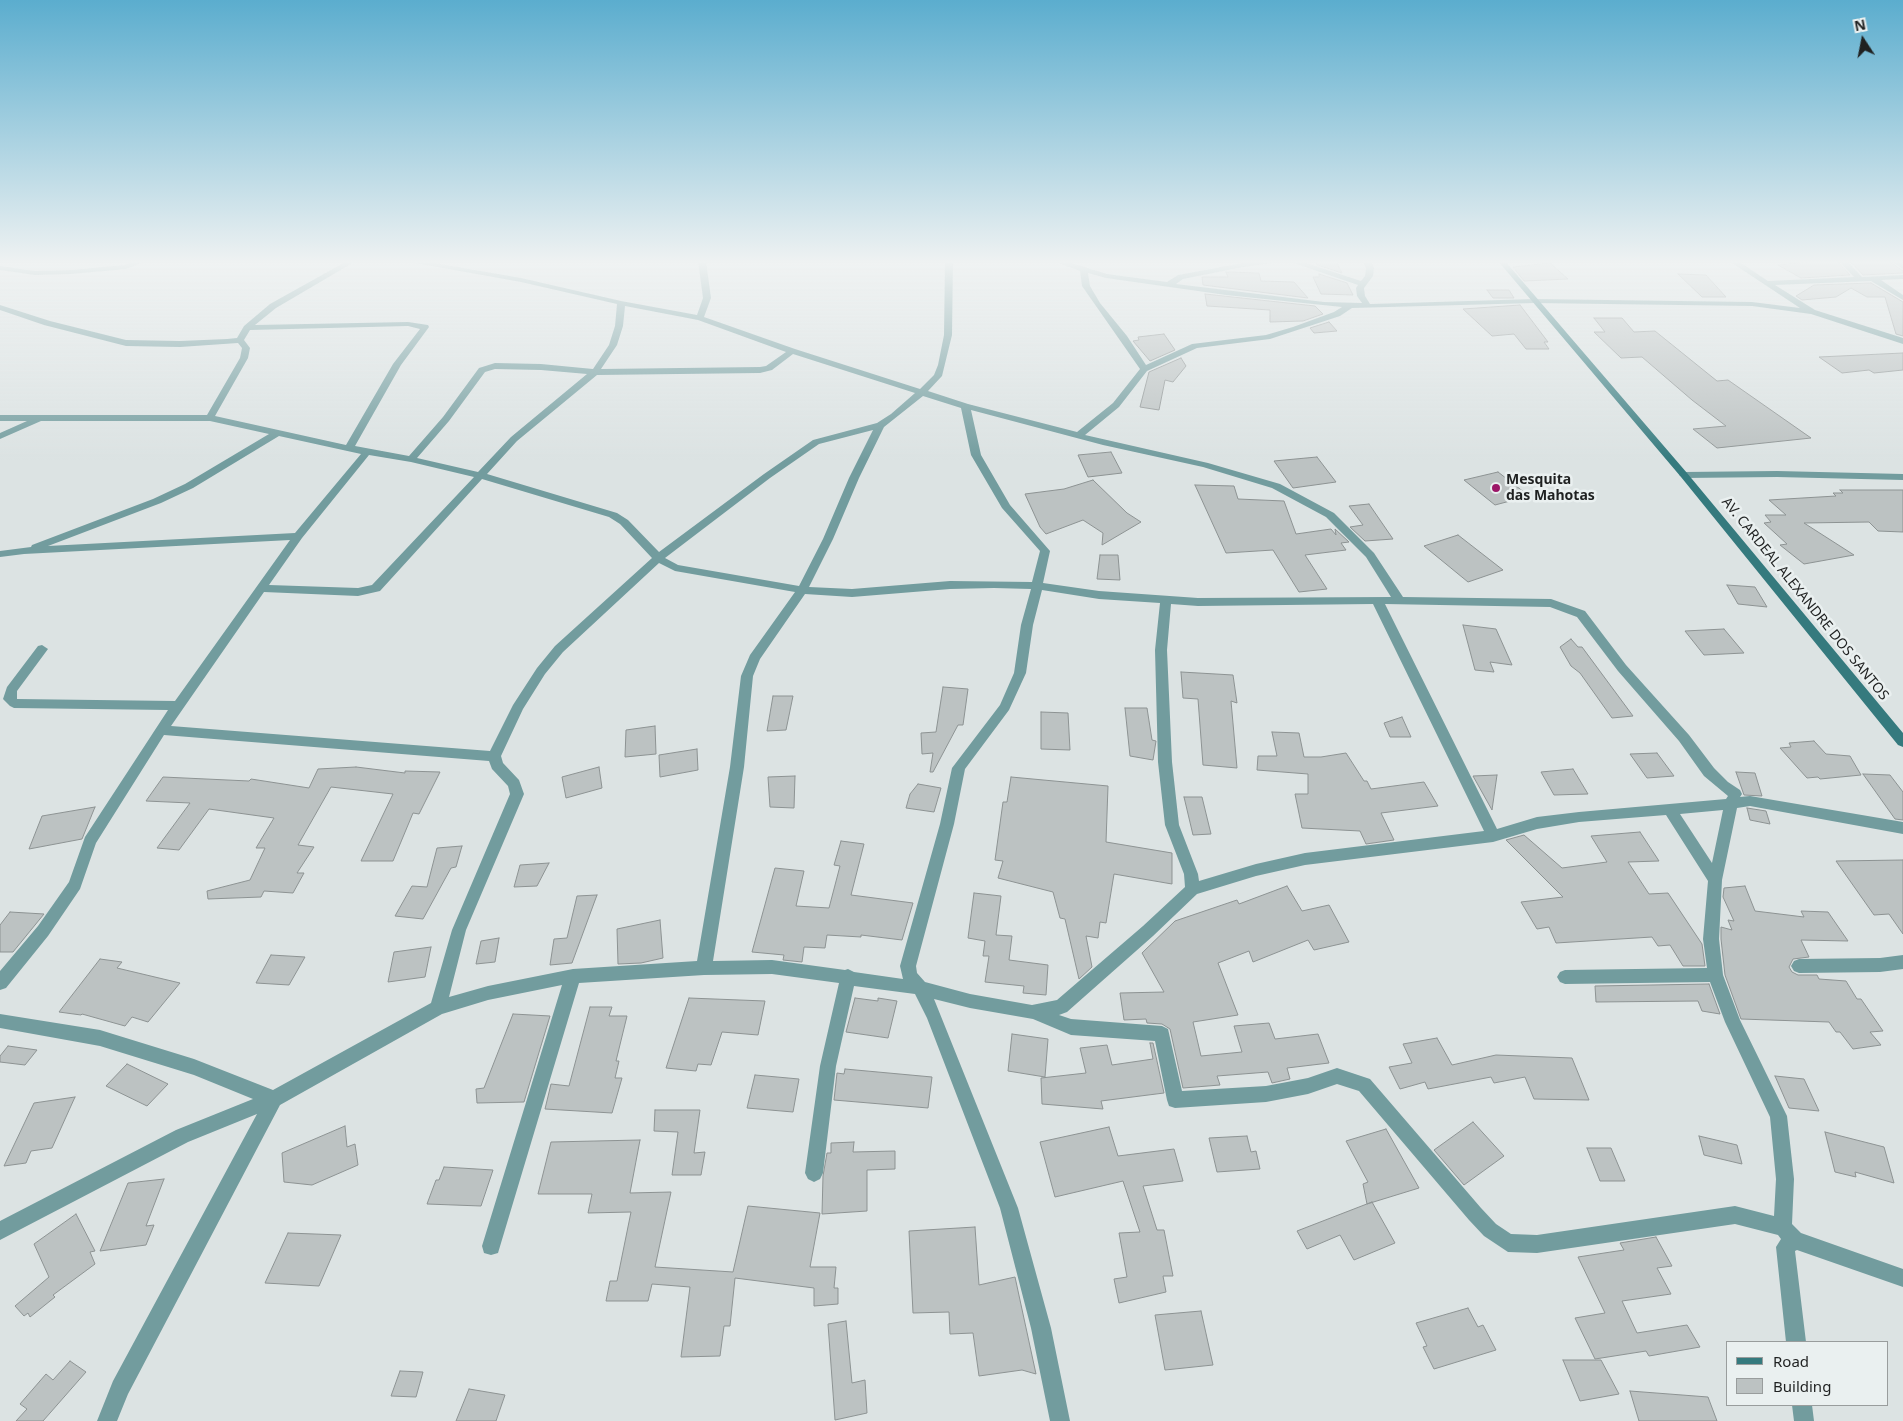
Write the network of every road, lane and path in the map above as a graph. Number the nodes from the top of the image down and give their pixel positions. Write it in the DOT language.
graph roads {
  1 [pos="62,327"];
  2 [pos="275,327"];
  3 [pos="424,327"];
  4 [pos="619,327"];
  5 [pos="726,327"];
  6 [pos="948,327"];
  7 [pos="1116,327"];
  8 [pos="1301,327"];
  9 [pos="1557,327"];
  10 [pos="1860,327"];
  11 [pos="247,328"];
  12 [pos="240,340"];
  13 [pos="1903,341"];
  14 [pos="792,351"];
  15 [pos="1144,368"];
  16 [pos="595,372"];
  17 [pos="922,392"];
  18 [pos="965,406"];
  19 [pos="0,418"];
  20 [pos="40,418"];
  21 [pos="210,418"];
  22 [pos="880,424"];
  23 [pos="276,433"];
  24 [pos="1078,435"];
  25 [pos="0,436"];
  26 [pos="349,448"];
  27 [pos="367,452"];
  28 [pos="411,459"];
  29 [pos="479,475"];
  30 [pos="1684,475"];
  31 [pos="1903,477"];
  32 [pos="298,536"];
  33 [pos="24,551"];
  34 [pos="0,554"];
  35 [pos="658,558"];
  36 [pos="1038,586"];
  37 [pos="261,588"];
  38 [pos="802,590"];
  39 [pos="1166,600"];
  40 [pos="1377,600"];
  41 [pos="1400,600"];
  42 [pos="42,649"];
  43 [pos="178,706"];
  44 [pos="161,730"];
  45 [pos="1903,742"];
  46 [pos="494,756"];
  47 [pos="1732,804"];
  48 [pos="1669,808"];
  49 [pos="1903,828"];
  50 [pos="1493,836"];
  51 [pos="1715,880"];
  52 [pos="1192,889"];
  53 [pos="1903,962"];
  54 [pos="1799,966"];
  55 [pos="704,968"];
  56 [pos="1716,975"];
  57 [pos="573,976"];
  58 [pos="848,976"];
  59 [pos="1565,977"];
  60 [pos="0,983"];
  61 [pos="920,988"];
  62 [pos="438,1008"];
  63 [pos="1032,1012"];
  64 [pos="0,1021"];
  65 [pos="274,1100"];
  66 [pos="814,1173"];
  67 [pos="0,1231"];
  68 [pos="1789,1233"];
  69 [pos="491,1246"];
  70 [pos="1903,1278"];
  71 [pos="1796,1341"];
  72 [pos="1802,1406"];
  73 [pos="107,1421"];
  74 [pos="1060,1421"];
  75 [pos="1804,1421"];
  1 -- 12 [label="street"];
  2 -- 11 [label="street"];
  3 -- 26 [label="street"];
  4 -- 16 [label="street"];
  5 -- 14 [label="street"];
  6 -- 17 [label="street"];
  7 -- 15 [label="street"];
  8 -- 15 [label="street"];
  9 -- 30 [label="street, AV. CARDEAL ALEXANDRE DOS SANTOS"];
  10 -- 13 [label="street"];
  11 -- 12 [label="street"];
  12 -- 21 [label="street"];
  14 -- 16 [label="street"];
  14 -- 17 [label="street"];
  15 -- 24 [label="street"];
  16 -- 28 [label="street"];
  16 -- 29 [label="street"];
  17 -- 18 [label="street"];
  17 -- 22 [label="street"];
  18 -- 24 [label="street"];
  18 -- 36 [label="street"];
  19 -- 20 [label="street"];
  20 -- 21 [label="street"];
  20 -- 25 [label="street"];
  21 -- 23 [label="street"];
  22 -- 35 [label="street"];
  22 -- 38 [label="street"];
  23 -- 26 [label="street"];
  23 -- 33 [label="street"];
  24 -- 41 [label="street"];
  26 -- 27 [label="street"];
  27 -- 28 [label="street"];
  27 -- 32 [label="street"];
  28 -- 29 [label="street"];
  29 -- 35 [label="street"];
  29 -- 37 [label="street"];
  30 -- 31 [label="street"];
  30 -- 45 [label="street, AV. CARDEAL ALEXANDRE DOS SANTOS"];
  32 -- 33 [label="street"];
  32 -- 37 [label="street"];
  33 -- 34 [label="street"];
  35 -- 38 [label="street"];
  35 -- 46 [label="street"];
  36 -- 38 [label="street"];
  36 -- 39 [label="street"];
  36 -- 61 [label="street"];
  37 -- 43 [label="street"];
  38 -- 55 [label="street"];
  39 -- 40 [label="street"];
  39 -- 52 [label="street"];
  40 -- 41 [label="street"];
  40 -- 50 [label="street"];
  41 -- 47 [label="street"];
  42 -- 43 [label="street"];
  43 -- 44 [label="street"];
  44 -- 46 [label="street"];
  44 -- 60 [label="street"];
  46 -- 62 [label="street"];
  47 -- 48 [label="street"];
  47 -- 49 [label="street"];
  47 -- 51 [label="street"];
  48 -- 50 [label="street"];
  48 -- 51 [label="street"];
  50 -- 52 [label="street"];
  51 -- 56 [label="street"];
  52 -- 63 [label="street"];
  53 -- 54 [label="street"];
  55 -- 57 [label="street"];
  55 -- 58 [label="street"];
  56 -- 59 [label="street"];
  56 -- 68 [label="street"];
  57 -- 62 [label="street"];
  57 -- 69 [label="street"];
  58 -- 61 [label="street"];
  58 -- 66 [label="street"];
  61 -- 63 [label="street"];
  61 -- 74 [label="street"];
  62 -- 65 [label="street"];
  63 -- 68 [label="street"];
  64 -- 65 [label="street"];
  65 -- 67 [label="street"];
  65 -- 73 [label="street"];
  68 -- 70 [label="street"];
  68 -- 71 [label="street"];
  72 -- 75 [label="street"];
}
